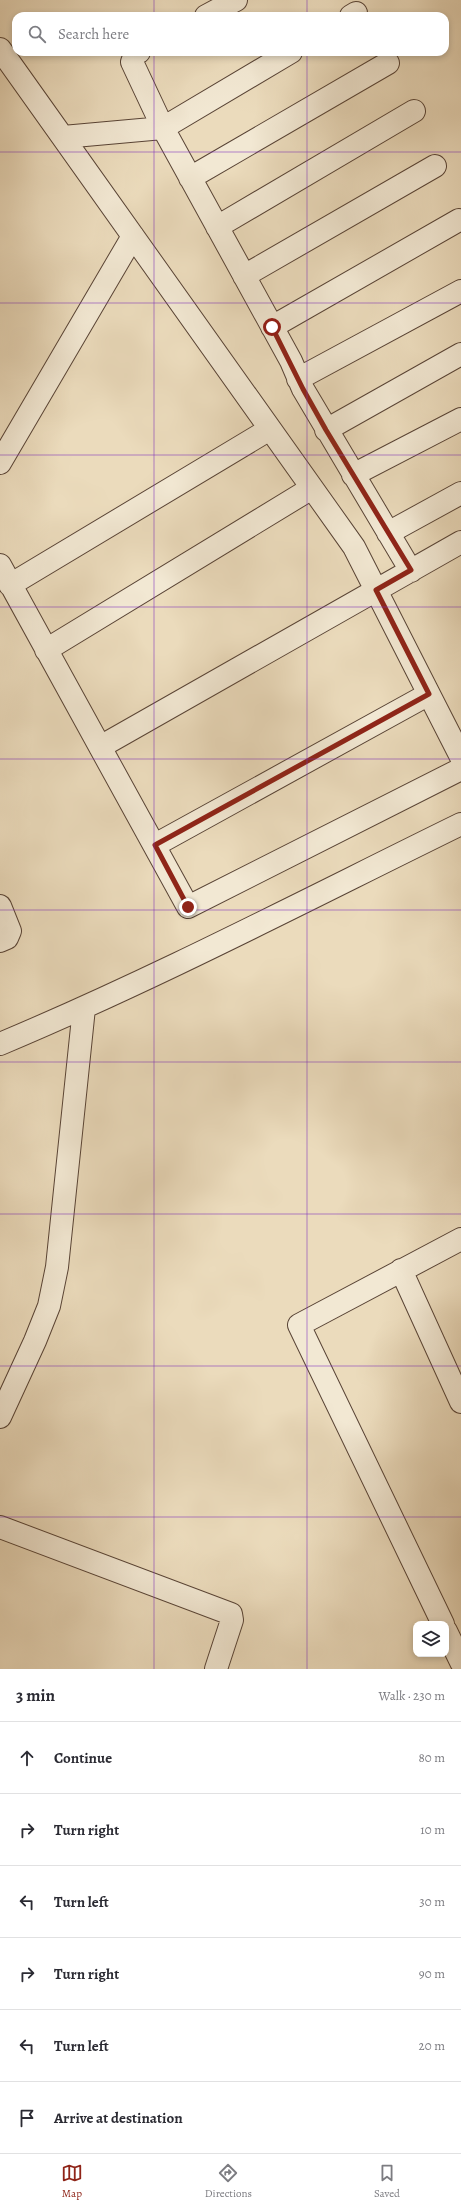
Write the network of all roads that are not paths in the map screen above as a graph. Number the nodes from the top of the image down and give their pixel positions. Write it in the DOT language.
graph roads {
  1 [pos="236,0"];
  2 [pos="214,12"];
  3 [pos="0,49"];
  4 [pos="134,56"];
  5 [pos="284,56"];
  6 [pos="388,63"];
  7 [pos="414,111"];
  8 [pos="163,128"];
  9 [pos="63,137"];
  10 [pos="435,166"];
  11 [pos="190,178"];
  12 [pos="459,220"];
  13 [pos="217,227"];
  14 [pos="133,236"];
  15 [pos="244,276"];
  16 [pos="461,291"];
  17 [pos="272,327"];
  18 [pos="461,354"];
  19 [pos="298,379"];
  20 [pos="461,419"];
  21 [pos="270,429"];
  22 [pos="326,430"];
  23 [pos="0,463"];
  24 [pos="353,475"];
  25 [pos="312,488"];
  26 [pos="461,493"];
  27 [pos="388,533"];
  28 [pos="461,542"];
  29 [pos="0,565"];
  30 [pos="411,570"];
  31 [pos="10,585"];
  32 [pos="376,590"];
  33 [pos="46,650"];
  34 [pos="429,694"];
  35 [pos="100,746"];
  36 [pos="461,757"];
  37 [pos="461,769"];
  38 [pos="461,824"];
  39 [pos="155,845"];
  40 [pos="0,906"];
  41 [pos="0,941"];
  42 [pos="84,1008"];
  43 [pos="0,1044"];
  44 [pos="461,1239"];
  45 [pos="401,1270"];
  46 [pos="461,1402"];
  47 [pos="0,1417"];
  48 [pos="0,1527"];
  49 [pos="442,1621"];
  50 [pos="449,1637"];
  51 [pos="461,1662"];
  52 [pos="216,1669"];
  1 -- 2 [label="street"];
  3 -- 9 [label="street"];
  4 -- 8 [label="street"];
  5 -- 8 [label="street"];
  6 -- 11 [label="street"];
  7 -- 13 [label="street"];
  8 -- 9 [label="street"];
  8 -- 11 [label="street"];
  9 -- 14 [label="street"];
  10 -- 15 [label="street"];
  11 -- 13 [label="street"];
  12 -- 17 [label="street"];
  13 -- 15 [label="street"];
  14 -- 21 [label="street"];
  14 -- 23 [label="street"];
  15 -- 17 [label="street"];
  16 -- 19 [label="street"];
  17 -- 19 [label="street"];
  18 -- 22 [label="street"];
  19 -- 22 [label="street"];
  20 -- 24 [label="street"];
  21 -- 25 [label="street"];
  21 -- 31 [label="street"];
  22 -- 24 [label="street"];
  24 -- 27 [label="street"];
  25 -- 32 [label="street"];
  25 -- 33 [label="street"];
  26 -- 27 [label="street"];
  27 -- 30 [label="street"];
  28 -- 30 [label="street"];
  29 -- 31 [label="street"];
  30 -- 32 [label="street"];
  31 -- 33 [label="street"];
  32 -- 34 [label="street"];
  32 -- 35 [label="street"];
  33 -- 35 [label="street"];
  34 -- 36 [label="street"];
  34 -- 39 [label="street"];
  35 -- 39 [label="street"];
  37 -- 39 [label="street"];
  38 -- 42 [label="street"];
  40 -- 41 [label="street"];
  42 -- 43 [label="street"];
  42 -- 47 [label="street"];
  44 -- 45 [label="street"];
  45 -- 46 [label="street"];
  45 -- 49 [label="street"];
  48 -- 52 [label="street"];
  50 -- 51 [label="street"];
}
